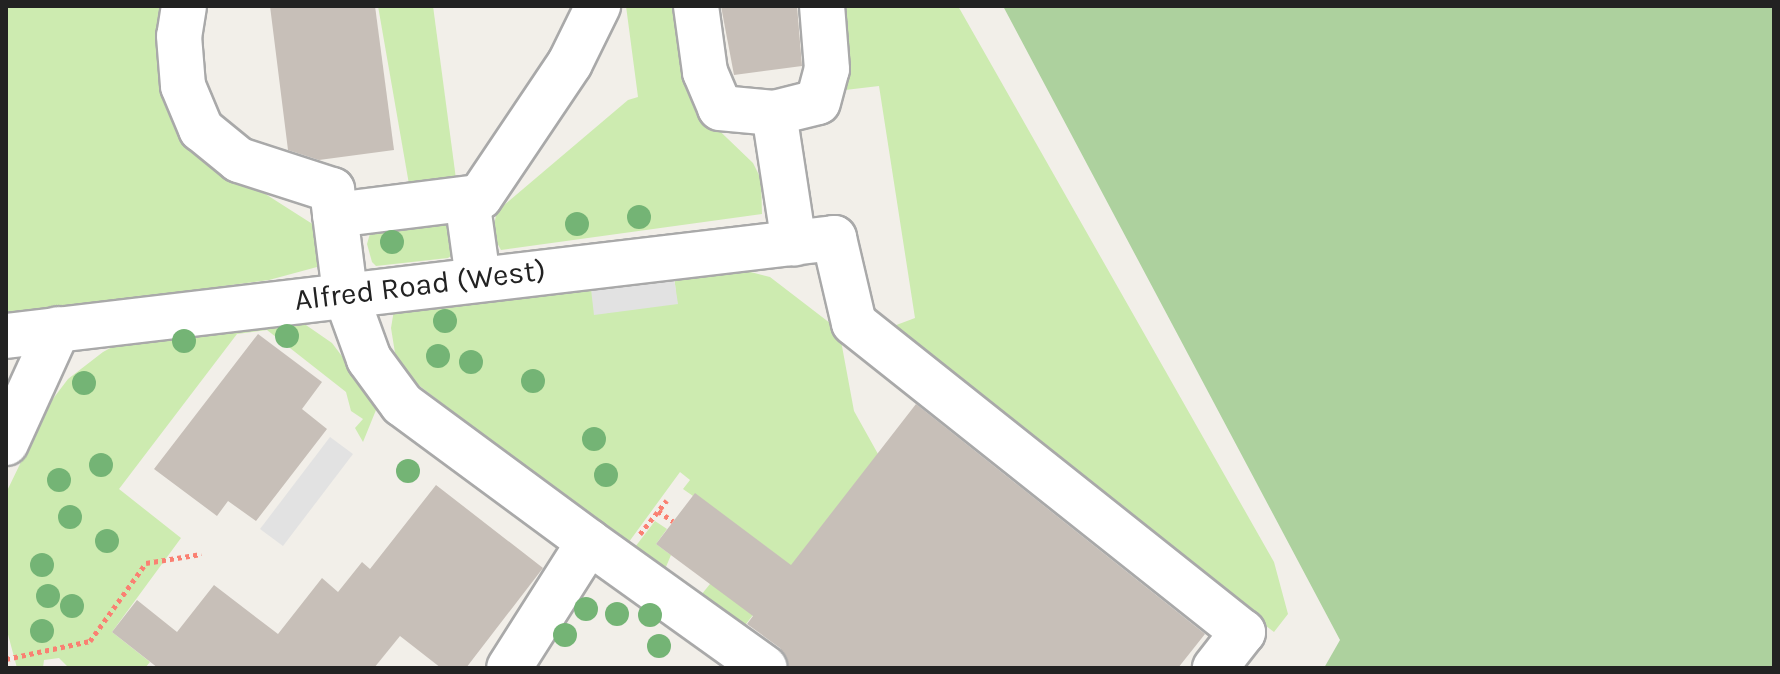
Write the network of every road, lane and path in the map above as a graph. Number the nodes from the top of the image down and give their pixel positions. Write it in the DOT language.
graph roads {
  1 [pos="184,6"];
  2 [pos="598,6"];
  3 [pos="696,6"];
  4 [pos="822,6"];
  5 [pos="774,113"];
  6 [pos="467,199"];
  7 [pos="335,215"];
  8 [pos="814,240"];
  9 [pos="478,278"];
  10 [pos="345,293"];
  11 [pos="58,329"];
  12 [pos="6,336"];
  13 [pos="6,443"];
  14 [pos="658,511"];
  15 [pos="673,521"];
  16 [pos="589,542"];
  17 [pos="201,554"];
  18 [pos="6,659"];
  19 [pos="509,668"];
  20 [pos="765,668"];
  21 [pos="1215,668"];
  1 -- 7 [label="lane"];
  2 -- 6 [label="lane"];
  3 -- 5 [label="lane"];
  4 -- 5 [label="lane"];
  5 -- 8 [label="lane"];
  6 -- 7 [label="lane"];
  6 -- 9 [label="lane"];
  7 -- 10 [label="lane"];
  8 -- 9 [label="lane, Alfred Road (West)"];
  8 -- 21 [label="lane"];
  9 -- 10 [label="lane, Alfred Road (West)"];
  10 -- 11 [label="lane, Alfred Road (West)"];
  10 -- 16 [label="lane"];
  11 -- 12 [label="lane, Alfred Road (West)"];
  11 -- 13 [label="lane"];
  14 -- 15 [label="path"];
  16 -- 19 [label="lane"];
  16 -- 20 [label="lane"];
  17 -- 18 [label="path"];
}
